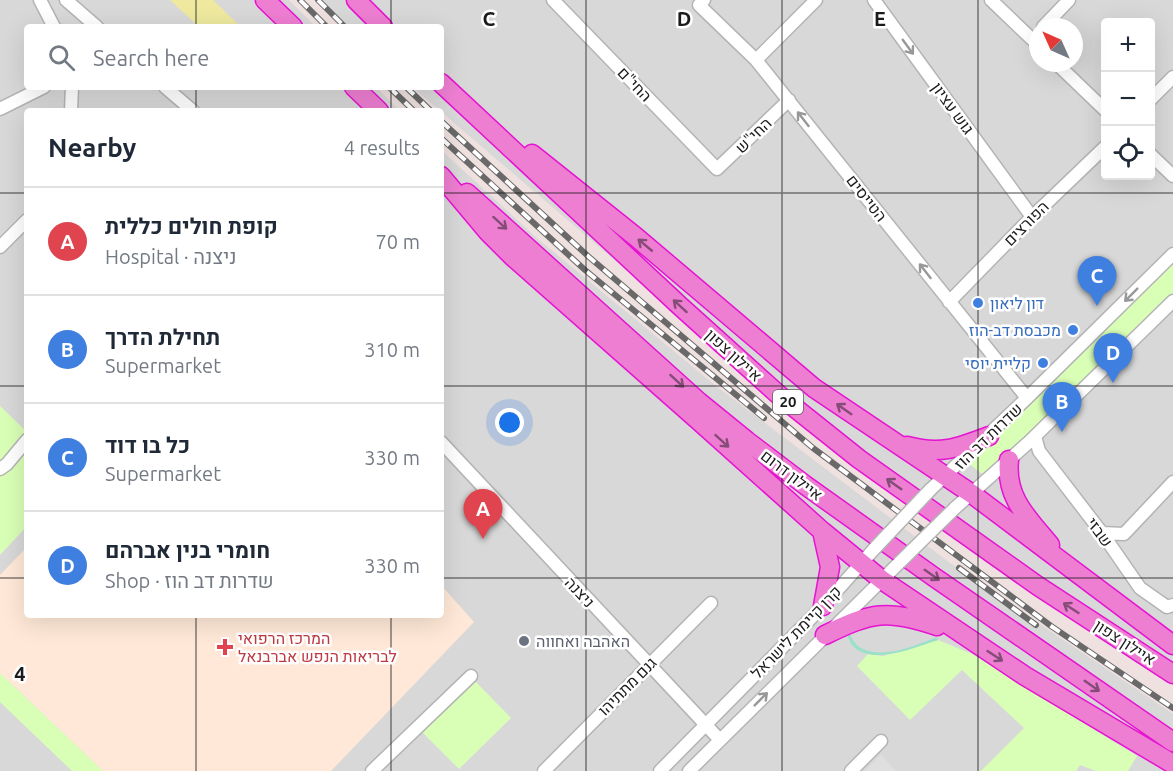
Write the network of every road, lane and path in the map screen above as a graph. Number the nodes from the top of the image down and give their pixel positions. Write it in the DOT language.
graph roads {
  1 [pos="40,0"];
  2 [pos="66,0"];
  3 [pos="265,0"];
  4 [pos="356,0"];
  5 [pos="553,0"];
  6 [pos="816,0"];
  7 [pos="874,0"];
  8 [pos="991,0"];
  9 [pos="1069,0"];
  10 [pos="701,3"];
  11 [pos="1051,18"];
  12 [pos="52,24"];
  13 [pos="94,24"];
  14 [pos="290,24"];
  15 [pos="380,24"];
  16 [pos="1029,33"];
  17 [pos="756,60"];
  18 [pos="1065,72"];
  19 [pos="1173,76"];
  20 [pos="444,84"];
  21 [pos="444,85"];
  22 [pos="38,90"];
  23 [pos="72,90"];
  24 [pos="168,90"];
  25 [pos="357,90"];
  26 [pos="1155,95"];
  27 [pos="789,100"];
  28 [pos="1101,106"];
  29 [pos="71,108"];
  30 [pos="187,108"];
  31 [pos="376,108"];
  32 [pos="0,109"];
  33 [pos="1101,151"];
  34 [pos="1155,159"];
  35 [pos="717,169"];
  36 [pos="444,173"];
  37 [pos="1173,176"];
  38 [pos="444,180"];
  39 [pos="1032,217"];
  40 [pos="24,223"];
  41 [pos="0,247"];
  42 [pos="1173,254"];
  43 [pos="1173,301"];
  44 [pos="949,302"];
  45 [pos="1028,399"];
  46 [pos="989,436"];
  47 [pos="1035,436"];
  48 [pos="893,442"];
  49 [pos="24,444"];
  50 [pos="444,445"];
  51 [pos="1039,451"];
  52 [pos="1016,454"];
  53 [pos="0,470"];
  54 [pos="946,476"];
  55 [pos="1173,482"];
  56 [pos="930,490"];
  57 [pos="972,494"];
  58 [pos="822,531"];
  59 [pos="1102,533"];
  60 [pos="1124,534"];
  61 [pos="1116,554"];
  62 [pos="861,563"];
  63 [pos="899,563"];
  64 [pos="1066,566"];
  65 [pos="882,580"];
  66 [pos="711,603"];
  67 [pos="823,606"];
  68 [pos="1170,606"];
  69 [pos="960,633"];
  70 [pos="825,635"];
  71 [pos="1173,645"];
  72 [pos="648,665"];
  73 [pos="1173,674"];
  74 [pos="471,676"];
  75 [pos="706,726"];
  76 [pos="720,740"];
  77 [pos="880,741"];
  78 [pos="1173,742"];
  79 [pos="1173,764"];
  80 [pos="376,770"];
  81 [pos="544,771"];
  82 [pos="660,771"];
  83 [pos="689,771"];
  84 [pos="851,771"];
  1 -- 12 [label="street"];
  2 -- 13 [label="street"];
  3 -- 14 [label="highway"];
  4 -- 15 [label="highway"];
  5 -- 35 [label="street, החי\"ם"];
  6 -- 17 [label="street"];
  7 -- 39 [label="street, גוש עציון, one-way"];
  8 -- 16 [label="street"];
  9 -- 11 [label="street"];
  10 -- 17 [label="street, הטייסים"];
  17 -- 27 [label="street, הטייסים"];
  18 -- 28 [label="street"];
  19 -- 26 [label="street"];
  48 -- 20 [label="highway, one-way"];
  73 -- 21 [label="highway, איילון צפון / 20, one-way"];
  22 -- 32 [label="street"];
  23 -- 29 [label="street"];
  24 -- 30 [label="street"];
  25 -- 31 [label="highway"];
  27 -- 35 [label="street, החי\"ש"];
  44 -- 27 [label="street, הטייסים, one-way"];
  33 -- 39 [label="street, הפורצים"];
  34 -- 37 [label="street"];
  36 -- 78 [label="highway, איילון דרום, one-way"];
  38 -- 58 [label="highway, one-way"];
  39 -- 44 [label="street, הפורצים"];
  40 -- 41 [label="street"];
  42 -- 45 [label="street, שדרות דב הוז, one-way"];
  43 -- 47 [label="street, שדרות דב הוז"];
  44 -- 45 [label="street, הטייסים"];
  45 -- 46 [label="street, שדרות דב הוז"];
  46 -- 48 [label="highway"];
  46 -- 54 [label="street, שדרות דב הוז"];
  47 -- 51 [label="street, שבזי"];
  47 -- 52 [label="street, שדרות דב הוז"];
  48 -- 54 [label="highway"];
  49 -- 53 [label="street"];
  50 -- 72 [label="street, ניצנה"];
  51 -- 52 [label="street"];
  51 -- 59 [label="street, שבזי"];
  52 -- 57 [label="street, שדרות דב הוז"];
  52 -- 64 [label="highway"];
  54 -- 56 [label="street, שדרות דב הוז"];
  54 -- 57 [label="highway"];
  55 -- 60 [label="street"];
  56 -- 62 [label="street, קרן קיימת לישראל, bridge"];
  57 -- 63 [label="street, שדרות דב הוז, bridge"];
  57 -- 64 [label="highway"];
  58 -- 62 [label="highway"];
  58 -- 67 [label="highway"];
  59 -- 60 [label="street"];
  59 -- 61 [label="street, שבזי"];
  60 -- 61 [label="street"];
  61 -- 68 [label="street, שבזי"];
  62 -- 65 [label="highway"];
  62 -- 67 [label="street, קרן קיימת לישראל"];
  63 -- 65 [label="street, קרן קיימת לישראל"];
  64 -- 71 [label="highway"];
  65 -- 69 [label="highway"];
  65 -- 70 [label="street, קרן קיימת לישראל"];
  66 -- 72 [label="street, גנם מתתיהו"];
  67 -- 75 [label="street, קרן קיימת לישראל"];
  69 -- 70 [label="highway"];
  69 -- 79 [label="highway, one-way"];
  76 -- 70 [label="street, קרן קיימת לישראל, one-way"];
  72 -- 75 [label="street, ניצנה"];
  72 -- 81 [label="street, גנם מתתיהו"];
  74 -- 80 [label="street"];
  75 -- 76 [label="street, ניצנה"];
  75 -- 82 [label="street, קרן קיימת לישראל"];
  76 -- 83 [label="street, קרן קיימת לישראל"];
  77 -- 84 [label="street"];
}
